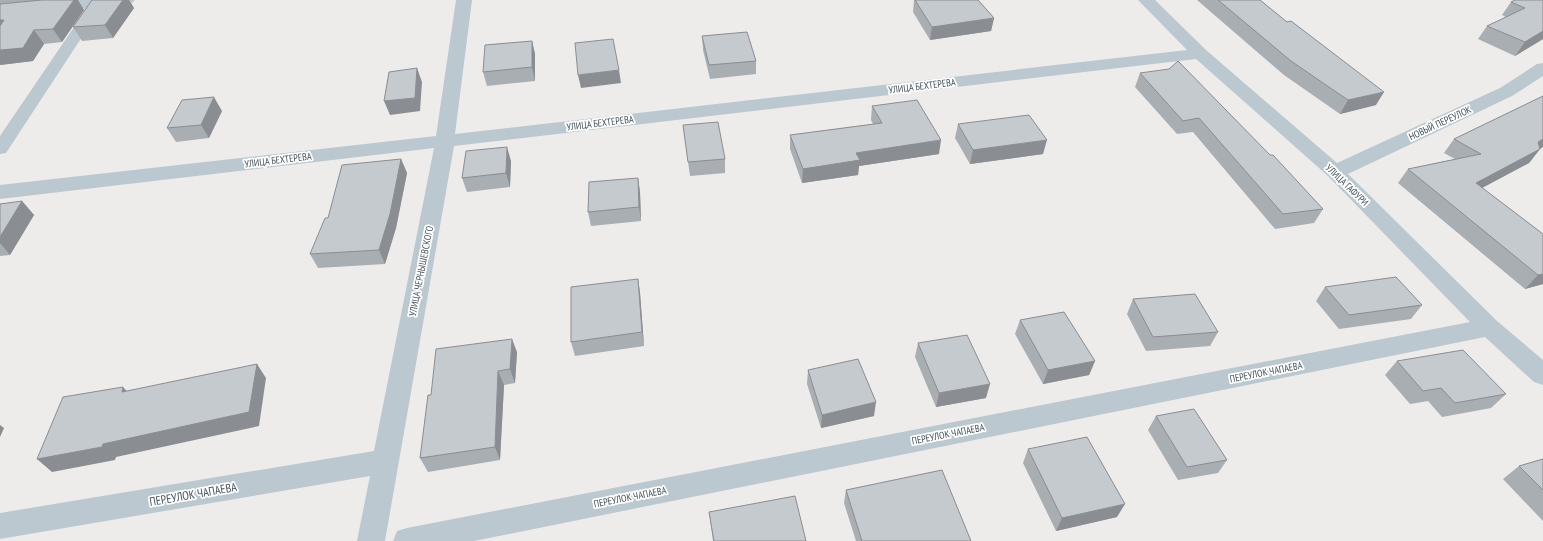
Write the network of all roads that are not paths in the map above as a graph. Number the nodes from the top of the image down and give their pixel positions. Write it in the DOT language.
graph roads {
  1 [pos="127,0"];
  2 [pos="464,0"];
  3 [pos="1146,0"];
  4 [pos="98,3"];
  5 [pos="0,11"];
  6 [pos="1200,54"];
  7 [pos="1543,68"];
  8 [pos="445,141"];
  9 [pos="0,149"];
  10 [pos="1335,172"];
  11 [pos="0,192"];
  12 [pos="1489,328"];
  13 [pos="1543,375"];
  14 [pos="386,461"];
  15 [pos="0,526"];
  16 [pos="371,541"];
  17 [pos="407,541"];
  1 -- 4 [label="street"];
  2 -- 8 [label="street, УЛИЦА ЧЕРНЫШЕВСКОГО"];
  3 -- 6 [label="street, УЛИЦА ГАФУРИ"];
  4 -- 5 [label="street"];
  4 -- 9 [label="lane"];
  6 -- 8 [label="street, УЛИЦА БЕХТЕРЕВА"];
  6 -- 10 [label="street, УЛИЦА ГАФУРИ"];
  7 -- 10 [label="street, НОВЫЙ ПЕРЕУЛОК"];
  8 -- 11 [label="street, УЛИЦА БЕХТЕРЕВА"];
  8 -- 14 [label="street, УЛИЦА ЧЕРНЫШЕВСКОГО"];
  10 -- 12 [label="street, УЛИЦА ГАФУРИ"];
  12 -- 13 [label="street, УЛИЦА ГАФУРИ"];
  12 -- 17 [label="street, ПЕРЕУЛОК ЧАПАЕВА"];
  14 -- 15 [label="street, ПЕРЕУЛОК ЧАПАЕВА"];
  14 -- 16 [label="street, УЛИЦА ЧЕРНЫШЕВСКОГО"];
}
